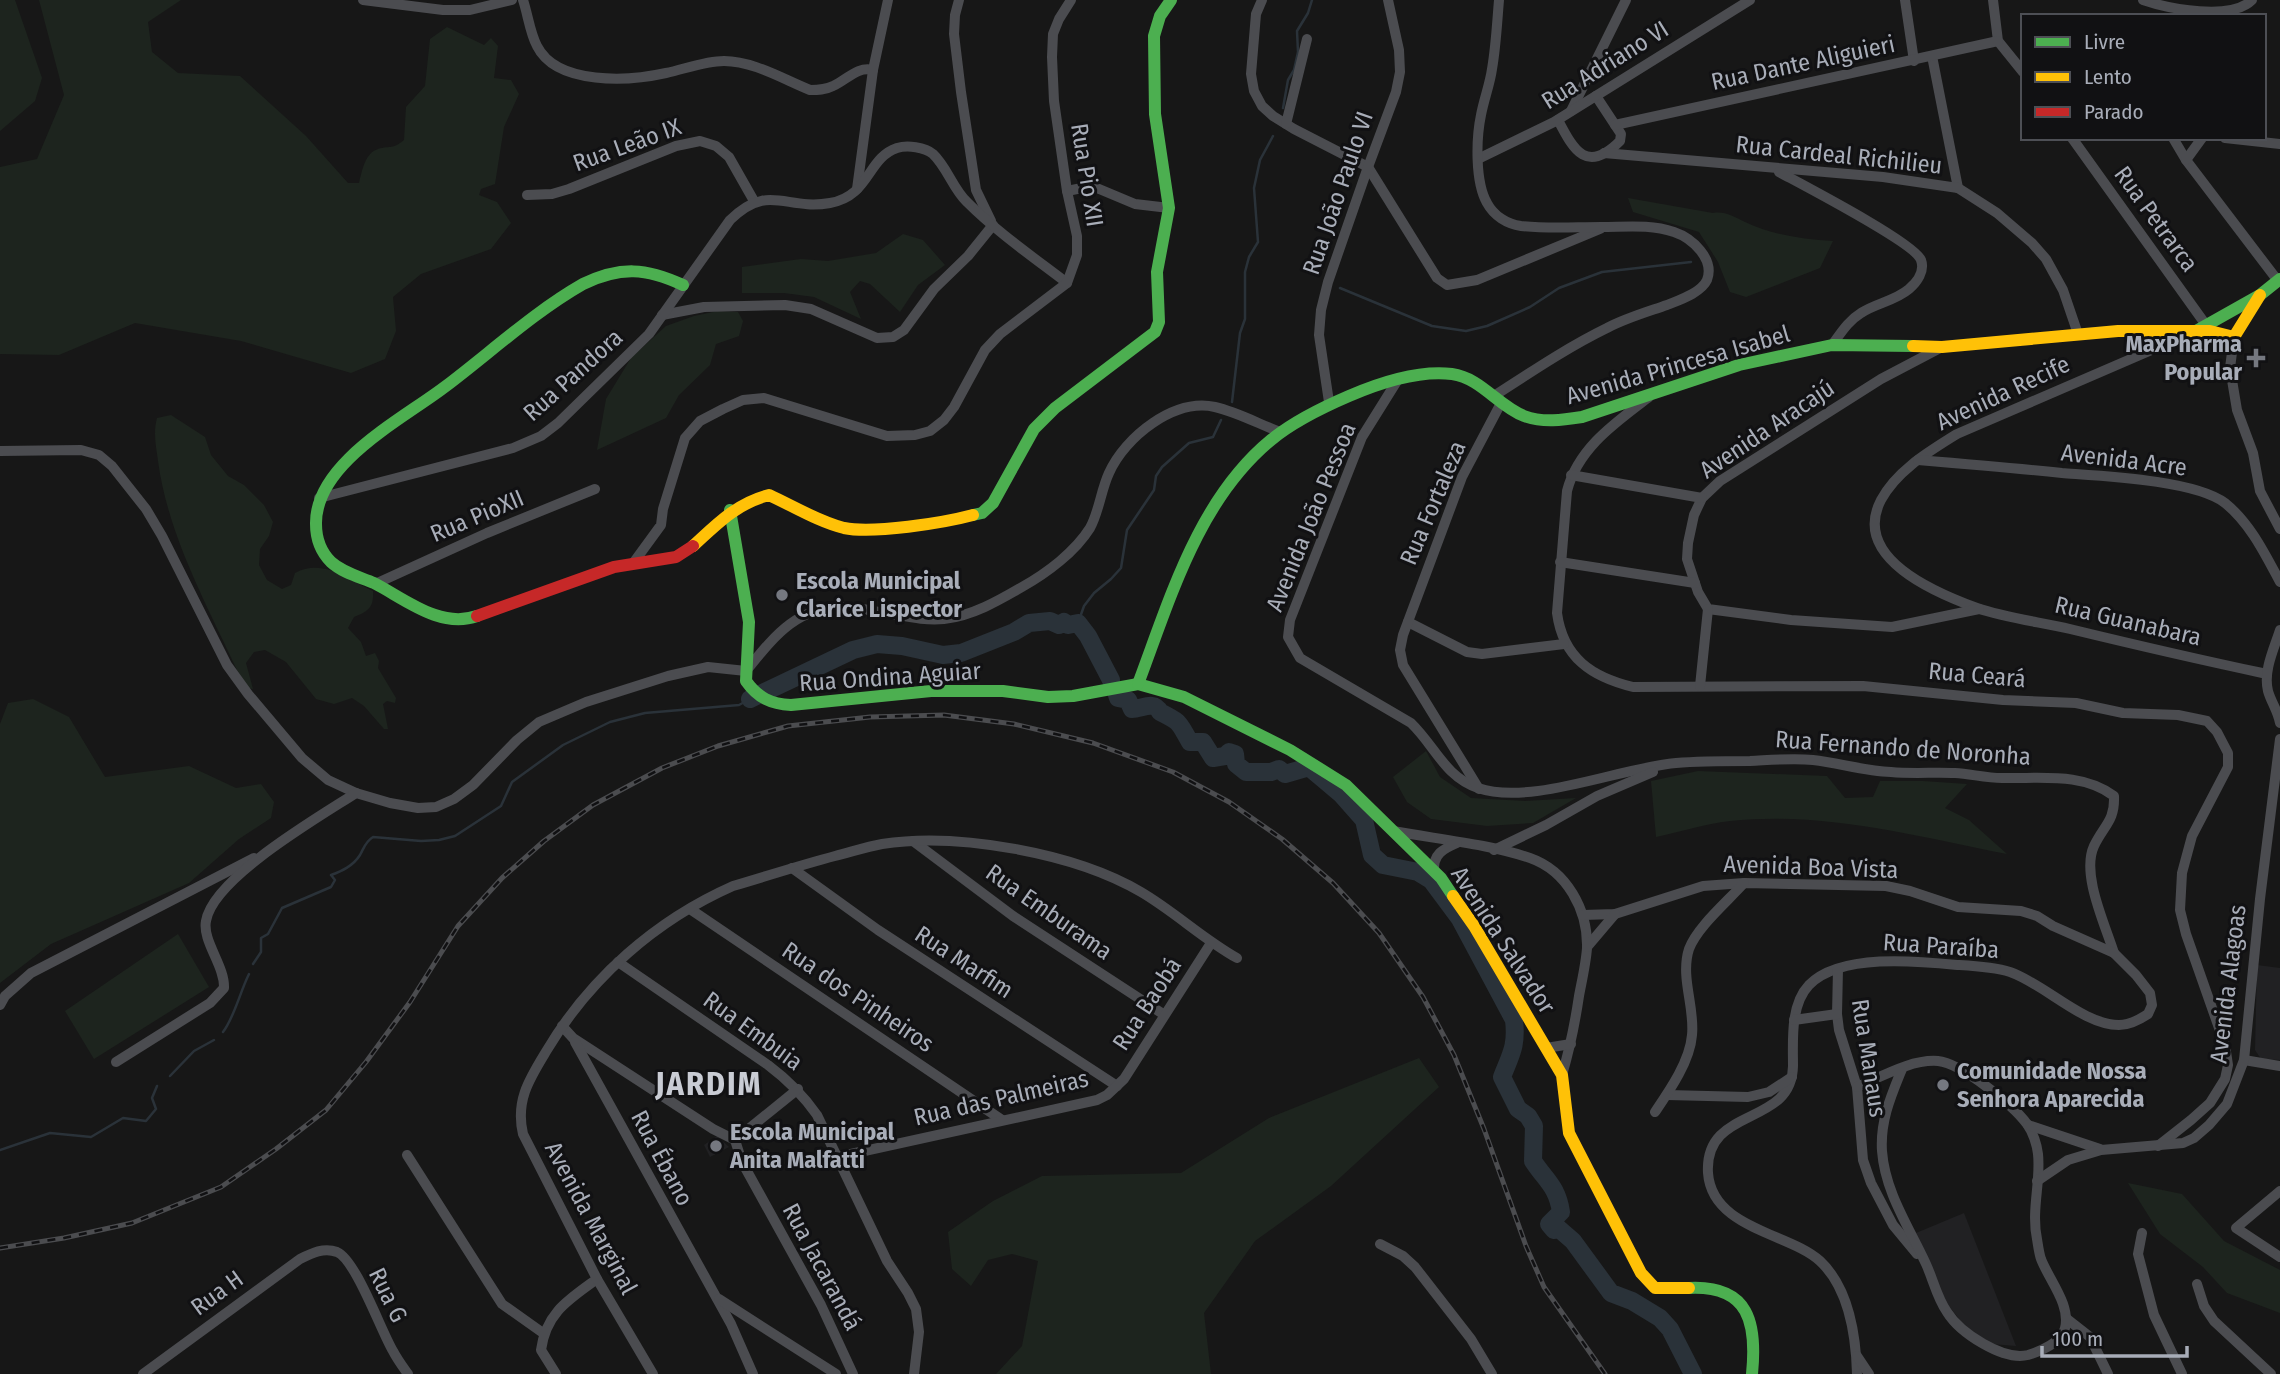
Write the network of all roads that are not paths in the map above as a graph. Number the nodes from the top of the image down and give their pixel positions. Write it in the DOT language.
graph roads {
  1 [pos="363,0"];
  2 [pos="512,0"];
  3 [pos="523,0"];
  4 [pos="888,0"];
  5 [pos="959,0"];
  6 [pos="1071,0"];
  7 [pos="1171,0"];
  8 [pos="1262,0"];
  9 [pos="1388,0"];
  10 [pos="1499,0"];
  11 [pos="1626,0"];
  12 [pos="1750,0"];
  13 [pos="1905,0"];
  14 [pos="1993,0"];
  15 [pos="2143,0"];
  16 [pos="2252,0"];
  17 [pos="1307,39"];
  18 [pos="1998,41"];
  19 [pos="1932,56"];
  20 [pos="1914,61"];
  21 [pos="873,70"];
  22 [pos="2021,70"];
  23 [pos="1597,96"];
  24 [pos="1571,111"];
  25 [pos="1558,120"];
  26 [pos="1286,124"];
  27 [pos="1615,125"];
  28 [pos="2073,140"];
  29 [pos="2174,140"];
  30 [pos="2201,140"];
  31 [pos="2243,140"];
  32 [pos="2280,144"];
  33 [pos="1604,153"];
  34 [pos="1478,159"];
  35 [pos="2186,160"];
  36 [pos="1368,167"];
  37 [pos="1776,170"];
  38 [pos="1958,188"];
  39 [pos="1067,191"];
  40 [pos="856,193"];
  41 [pos="527,195"];
  42 [pos="754,201"];
  43 [pos="1169,208"];
  44 [pos="993,225"];
  45 [pos="1604,227"];
  46 [pos="2279,280"];
  47 [pos="1067,283"];
  48 [pos="683,285"];
  49 [pos="2257,300"];
  50 [pos="663,315"];
  51 [pos="2204,329"];
  52 [pos="2078,334"];
  53 [pos="2234,337"];
  54 [pos="1832,345"];
  55 [pos="1942,347"];
  56 [pos="1398,381"];
  57 [pos="1652,395"];
  58 [pos="1497,399"];
  59 [pos="1329,402"];
  60 [pos="1280,432"];
  61 [pos="0,451"];
  62 [pos="1917,460"];
  63 [pos="1571,475"];
  64 [pos="595,489"];
  65 [pos="319,498"];
  66 [pos="1702,498"];
  67 [pos="730,510"];
  68 [pos="2280,529"];
  69 [pos="634,562"];
  70 [pos="1560,562"];
  71 [pos="2280,582"];
  72 [pos="1695,583"];
  73 [pos="376,584"];
  74 [pos="1708,609"];
  75 [pos="1979,609"];
  76 [pos="1408,622"];
  77 [pos="2280,630"];
  78 [pos="1564,644"];
  79 [pos="746,671"];
  80 [pos="2267,674"];
  81 [pos="1138,684"];
  82 [pos="1700,686"];
  83 [pos="2280,723"];
  84 [pos="2280,739"];
  85 [pos="1674,763"];
  86 [pos="1479,789"];
  87 [pos="356,793"];
  88 [pos="1393,831"];
  89 [pos="913,841"];
  90 [pos="1457,843"];
  91 [pos="270,850"];
  92 [pos="1494,850"];
  93 [pos="792,868"];
  94 [pos="1434,871"];
  95 [pos="1744,883"];
  96 [pos="690,909"];
  97 [pos="1615,914"];
  98 [pos="1583,915"];
  99 [pos="1211,943"];
  100 [pos="1587,947"];
  101 [pos="2114,953"];
  102 [pos="1237,958"];
  103 [pos="618,962"];
  104 [pos="1838,969"];
  105 [pos="0,1004"];
  106 [pos="1163,1014"];
  107 [pos="1837,1014"];
  108 [pos="1794,1020"];
  109 [pos="562,1026"];
  110 [pos="573,1038"];
  111 [pos="1572,1044"];
  112 [pos="1546,1048"];
  113 [pos="2244,1060"];
  114 [pos="116,1062"];
  115 [pos="2280,1066"];
  116 [pos="1902,1069"];
  117 [pos="1562,1074"];
  118 [pos="1793,1076"];
  119 [pos="1117,1086"];
  120 [pos="1857,1087"];
  121 [pos="798,1089"];
  122 [pos="1667,1095"];
  123 [pos="1655,1112"];
  124 [pos="1002,1120"];
  125 [pos="2028,1125"];
  126 [pos="735,1140"];
  127 [pos="2158,1146"];
  128 [pos="2101,1150"];
  129 [pos="407,1155"];
  130 [pos="837,1157"];
  131 [pos="2037,1181"];
  132 [pos="2280,1191"];
  133 [pos="2142,1233"];
  134 [pos="1380,1244"];
  135 [pos="319,1250"];
  136 [pos="2277,1253"];
  137 [pos="1925,1261"];
  138 [pos="597,1279"];
  139 [pos="2197,1284"];
  140 [pos="716,1297"];
  141 [pos="2067,1319"];
  142 [pos="543,1333"];
  143 [pos="1857,1355"];
  144 [pos="143,1374"];
  145 [pos="408,1374"];
  146 [pos="556,1374"];
  147 [pos="653,1374"];
  148 [pos="753,1374"];
  149 [pos="836,1374"];
  150 [pos="853,1374"];
  151 [pos="914,1374"];
  152 [pos="1492,1374"];
  153 [pos="1752,1374"];
  154 [pos="1857,1374"];
  155 [pos="1869,1374"];
  156 [pos="2108,1374"];
  157 [pos="2182,1374"];
  158 [pos="2271,1374"];
  1 -- 2 [label="street"];
  3 -- 21 [label="street"];
  4 -- 21 [label="street"];
  5 -- 44 [label="street"];
  6 -- 39 [label="street, Rua Pio XII"];
  7 -- 43 [label="street"];
  8 -- 26 [label="street"];
  9 -- 36 [label="street, Rua João Paulo VI"];
  10 -- 34 [label="street"];
  11 -- 24 [label="street"];
  12 -- 23 [label="street, Rua Adriano VI"];
  13 -- 20 [label="street"];
  14 -- 18 [label="street"];
  15 -- 16 [label="street"];
  17 -- 26 [label="street"];
  18 -- 19 [label="street, Rua Dante Aliguieri"];
  18 -- 22 [label="street"];
  19 -- 20 [label="street, Rua Dante Aliguieri"];
  19 -- 38 [label="street"];
  20 -- 27 [label="street, Rua Dante Aliguieri"];
  21 -- 40 [label="street"];
  23 -- 24 [label="street, Rua Adriano VI"];
  23 -- 27 [label="street"];
  24 -- 25 [label="street, Rua Adriano VI"];
  25 -- 33 [label="street"];
  25 -- 34 [label="street, Rua Adriano VI"];
  26 -- 36 [label="street"];
  27 -- 33 [label="street"];
  28 -- 51 [label="street, Rua Petrarca"];
  29 -- 35 [label="street"];
  30 -- 35 [label="street"];
  31 -- 32 [label="street"];
  33 -- 37 [label="street, Rua Cardeal Richilieu"];
  34 -- 45 [label="street"];
  35 -- 46 [label="street"];
  36 -- 45 [label="street"];
  36 -- 59 [label="street, Rua João Paulo VI"];
  37 -- 38 [label="street, Rua Cardeal Richilieu"];
  37 -- 54 [label="street"];
  38 -- 52 [label="street, Rua Cardeal Richilieu"];
  39 -- 43 [label="street"];
  39 -- 47 [label="street, Rua Pio XII"];
  40 -- 42 [label="street"];
  40 -- 44 [label="street"];
  41 -- 42 [label="street, Rua Leão IX"];
  42 -- 48 [label="street, Rua Pandora"];
  43 -- 67 [label="street"];
  44 -- 47 [label="street"];
  44 -- 50 [label="street"];
  45 -- 58 [label="street"];
  46 -- 49 [label="street, Avenida Princesa Isabel"];
  47 -- 69 [label="street"];
  48 -- 50 [label="street, Rua Pandora"];
  48 -- 65 [label="street"];
  49 -- 51 [label="street, Avenida Princesa Isabel"];
  49 -- 53 [label="street, Avenida Princesa Isabel"];
  50 -- 65 [label="street, Rua Pandora"];
  51 -- 52 [label="street, Avenida Princesa Isabel"];
  51 -- 53 [label="street, Avenida Princesa Isabel"];
  51 -- 62 [label="street, Avenida Recife"];
  52 -- 55 [label="street, Avenida Princesa Isabel"];
  53 -- 68 [label="street"];
  54 -- 55 [label="street, Avenida Princesa Isabel"];
  54 -- 57 [label="street, Avenida Princesa Isabel"];
  55 -- 66 [label="street, Avenida Aracajú"];
  56 -- 58 [label="street, Avenida Princesa Isabel"];
  56 -- 59 [label="street, Avenida Princesa Isabel"];
  56 -- 86 [label="street, Avenida João Pessoa"];
  57 -- 58 [label="street, Avenida Princesa Isabel"];
  57 -- 63 [label="street"];
  58 -- 76 [label="street, Rua Fortaleza"];
  59 -- 60 [label="street, Avenida Princesa Isabel"];
  60 -- 79 [label="street"];
  60 -- 81 [label="street, Avenida Princesa Isabel"];
  61 -- 87 [label="street"];
  62 -- 71 [label="street, Avenida Acre"];
  62 -- 75 [label="street, Avenida Recife"];
  63 -- 66 [label="street"];
  63 -- 70 [label="street"];
  64 -- 73 [label="street, Rua PioXII"];
  65 -- 73 [label="street"];
  66 -- 72 [label="street, Avenida Aracajú"];
  67 -- 69 [label="street"];
  67 -- 79 [label="street, Rua Ondina Aguiar"];
  69 -- 73 [label="street"];
  70 -- 72 [label="street"];
  70 -- 78 [label="street"];
  72 -- 74 [label="street, Avenida Aracajú"];
  74 -- 75 [label="street"];
  74 -- 82 [label="street"];
  75 -- 80 [label="street, Rua Guanabara"];
  76 -- 78 [label="street"];
  76 -- 86 [label="street, Rua Fortaleza"];
  77 -- 80 [label="street"];
  78 -- 82 [label="street, Rua Ceará"];
  79 -- 81 [label="street, Rua Ondina Aguiar"];
  79 -- 87 [label="street"];
  80 -- 83 [label="street"];
  81 -- 88 [label="street, Avenida Salvador"];
  82 -- 127 [label="street, Rua Ceará"];
  84 -- 113 [label="street, Avenida Alagoas"];
  85 -- 86 [label="street, Rua Fernando de Noronha"];
  85 -- 92 [label="street"];
  85 -- 101 [label="street, Rua Fernando de Noronha"];
  87 -- 91 [label="street"];
  88 -- 90 [label="street"];
  88 -- 94 [label="street, Avenida Salvador"];
  89 -- 93 [label="street, Avenida Marginal"];
  89 -- 99 [label="street, Avenida Marginal"];
  89 -- 106 [label="street, Rua Emburama"];
  90 -- 92 [label="street"];
  90 -- 94 [label="street"];
  91 -- 105 [label="street"];
  91 -- 114 [label="street"];
  92 -- 98 [label="street"];
  93 -- 96 [label="street, Avenida Marginal"];
  93 -- 119 [label="street, Rua Marfim"];
  94 -- 112 [label="street, Avenida Salvador"];
  95 -- 97 [label="street, Avenida Boa Vista"];
  95 -- 101 [label="street, Avenida Boa Vista"];
  95 -- 122 [label="street"];
  96 -- 103 [label="street, Avenida Marginal"];
  96 -- 124 [label="street, Rua dos Pinheiros"];
  97 -- 98 [label="street, Avenida Boa Vista"];
  97 -- 100 [label="street"];
  98 -- 100 [label="street"];
  99 -- 102 [label="street, Avenida Marginal"];
  99 -- 106 [label="street, Rua Baobá"];
  100 -- 111 [label="street"];
  101 -- 104 [label="street, Rua Paraíba"];
  103 -- 109 [label="street, Avenida Marginal"];
  103 -- 121 [label="street, Rua Embuia"];
  104 -- 107 [label="street, Rua Manaus"];
  104 -- 108 [label="street, Rua Paraíba"];
  106 -- 119 [label="street, Rua Baobá"];
  107 -- 108 [label="street"];
  107 -- 120 [label="street, Rua Manaus"];
  108 -- 118 [label="street, Rua Paraíba"];
  109 -- 110 [label="street"];
  109 -- 138 [label="street, Avenida Marginal"];
  110 -- 126 [label="street"];
  110 -- 140 [label="street, Rua Ébano"];
  111 -- 112 [label="street, Avenida Salvador"];
  111 -- 117 [label="street"];
  112 -- 117 [label="street, Avenida Salvador"];
  113 -- 115 [label="street"];
  113 -- 127 [label="street, Avenida Alagoas"];
  116 -- 120 [label="street"];
  116 -- 125 [label="street"];
  116 -- 137 [label="street"];
  117 -- 153 [label="street, Avenida Salvador"];
  118 -- 122 [label="street"];
  118 -- 143 [label="street"];
  119 -- 124 [label="street, Rua das Palmeiras"];
  120 -- 137 [label="street, Rua Manaus"];
  121 -- 126 [label="street"];
  121 -- 130 [label="street, Rua Embuia"];
  122 -- 123 [label="street"];
  124 -- 130 [label="street, Rua das Palmeiras"];
  125 -- 128 [label="street"];
  125 -- 131 [label="street"];
  126 -- 150 [label="street, Rua Jacarandá"];
  127 -- 128 [label="street, Avenida Alagoas"];
  128 -- 131 [label="street, Avenida Alagoas"];
  129 -- 142 [label="street"];
  130 -- 151 [label="street"];
  131 -- 141 [label="street"];
  132 -- 136 [label="street"];
  133 -- 157 [label="street"];
  134 -- 152 [label="street"];
  135 -- 144 [label="street, Rua H"];
  135 -- 145 [label="street, Rua G"];
  137 -- 141 [label="street"];
  138 -- 142 [label="street"];
  138 -- 147 [label="street, Avenida Marginal"];
  139 -- 158 [label="street"];
  140 -- 148 [label="street, Rua Ébano"];
  140 -- 149 [label="street"];
  141 -- 156 [label="street"];
  142 -- 146 [label="street"];
  143 -- 154 [label="street"];
  143 -- 155 [label="street"];
}
